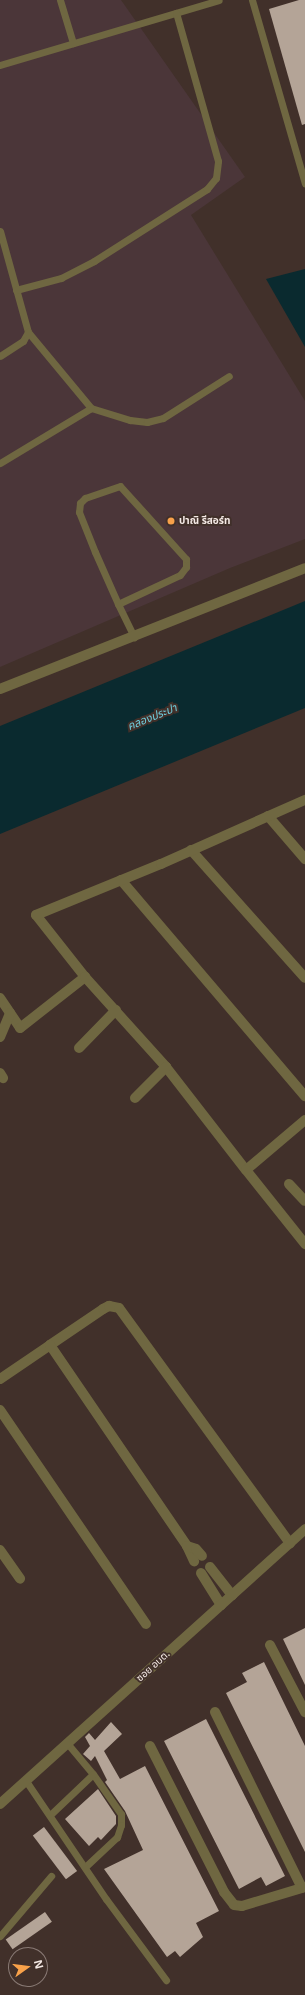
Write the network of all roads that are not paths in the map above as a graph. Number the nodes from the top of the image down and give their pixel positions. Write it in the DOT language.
graph roads {
  1 [pos="60,0"];
  2 [pos="219,0"];
  3 [pos="252,0"];
  4 [pos="176,13"];
  5 [pos="72,43"];
  6 [pos="0,65"];
  7 [pos="305,184"];
  8 [pos="0,231"];
  9 [pos="16,290"];
  10 [pos="28,332"];
  11 [pos="0,356"];
  12 [pos="229,376"];
  13 [pos="91,408"];
  14 [pos="0,464"];
  15 [pos="305,568"];
  16 [pos="118,604"];
  17 [pos="134,637"];
  18 [pos="0,689"];
  19 [pos="305,800"];
  20 [pos="268,816"];
  21 [pos="191,850"];
  22 [pos="305,859"];
  23 [pos="120,880"];
  24 [pos="85,977"];
  25 [pos="305,978"];
  26 [pos="0,998"];
  27 [pos="116,1010"];
  28 [pos="10,1012"];
  29 [pos="0,1037"];
  30 [pos="79,1048"];
  31 [pos="166,1067"];
  32 [pos="305,1096"];
  33 [pos="135,1098"];
  34 [pos="305,1120"];
  35 [pos="246,1170"];
  36 [pos="289,1184"];
  37 [pos="305,1201"];
  38 [pos="305,1244"];
  39 [pos="50,1345"];
  40 [pos="0,1379"];
  41 [pos="0,1410"];
  42 [pos="305,1529"];
  43 [pos="290,1542"];
  44 [pos="0,1550"];
  45 [pos="198,1559"];
  46 [pos="20,1579"];
  47 [pos="232,1595"];
  48 [pos="221,1605"];
  49 [pos="146,1624"];
  50 [pos="270,1645"];
  51 [pos="303,1701"];
  52 [pos="215,1712"];
  53 [pos="305,1712"];
  54 [pos="67,1743"];
  55 [pos="150,1746"];
  56 [pos="93,1774"];
  57 [pos="26,1780"];
  58 [pos="0,1804"];
  59 [pos="50,1815"];
  60 [pos="84,1867"];
  61 [pos="51,1876"];
  62 [pos="303,1888"];
  63 [pos="0,1936"];
  64 [pos="166,1980"];
  1 -- 5 [label="lane"];
  2 -- 4 [label="lane"];
  3 -- 7 [label="lane"];
  4 -- 5 [label="lane"];
  4 -- 9 [label="lane"];
  5 -- 6 [label="lane"];
  8 -- 9 [label="lane"];
  9 -- 10 [label="lane"];
  10 -- 11 [label="lane"];
  10 -- 13 [label="lane"];
  12 -- 13 [label="lane"];
  13 -- 14 [label="lane"];
  15 -- 17 [label="street"];
  16 -- 16 [label="lane"];
  16 -- 17 [label="lane"];
  17 -- 18 [label="street"];
  19 -- 20 [label="street"];
  20 -- 21 [label="street"];
  20 -- 22 [label="street"];
  21 -- 23 [label="street"];
  21 -- 25 [label="street"];
  23 -- 24 [label="street"];
  23 -- 32 [label="street"];
  24 -- 27 [label="street"];
  24 -- 28 [label="street"];
  26 -- 28 [label="street"];
  27 -- 30 [label="street"];
  27 -- 31 [label="street"];
  28 -- 29 [label="street"];
  31 -- 33 [label="street"];
  31 -- 35 [label="street"];
  34 -- 35 [label="street"];
  35 -- 38 [label="street"];
  36 -- 37 [label="street"];
  39 -- 40 [label="street"];
  39 -- 43 [label="street"];
  39 -- 45 [label="street"];
  41 -- 49 [label="street"];
  42 -- 43 [label="street, ซอย อบต."];
  43 -- 47 [label="street, ซอย อบต."];
  44 -- 46 [label="street"];
  47 -- 48 [label="street, ซอย อบต."];
  47 -- 48 [label="street"];
  48 -- 54 [label="street, ซอย อบต."];
  50 -- 51 [label="street"];
  51 -- 53 [label="street"];
  52 -- 62 [label="street"];
  54 -- 56 [label="lane"];
  54 -- 57 [label="street, ซอย อบต."];
  55 -- 62 [label="street"];
  56 -- 59 [label="lane"];
  56 -- 60 [label="lane"];
  57 -- 58 [label="street, ซอย อบต."];
  57 -- 59 [label="lane"];
  59 -- 60 [label="lane"];
  60 -- 64 [label="lane"];
  61 -- 63 [label="lane"];
}
